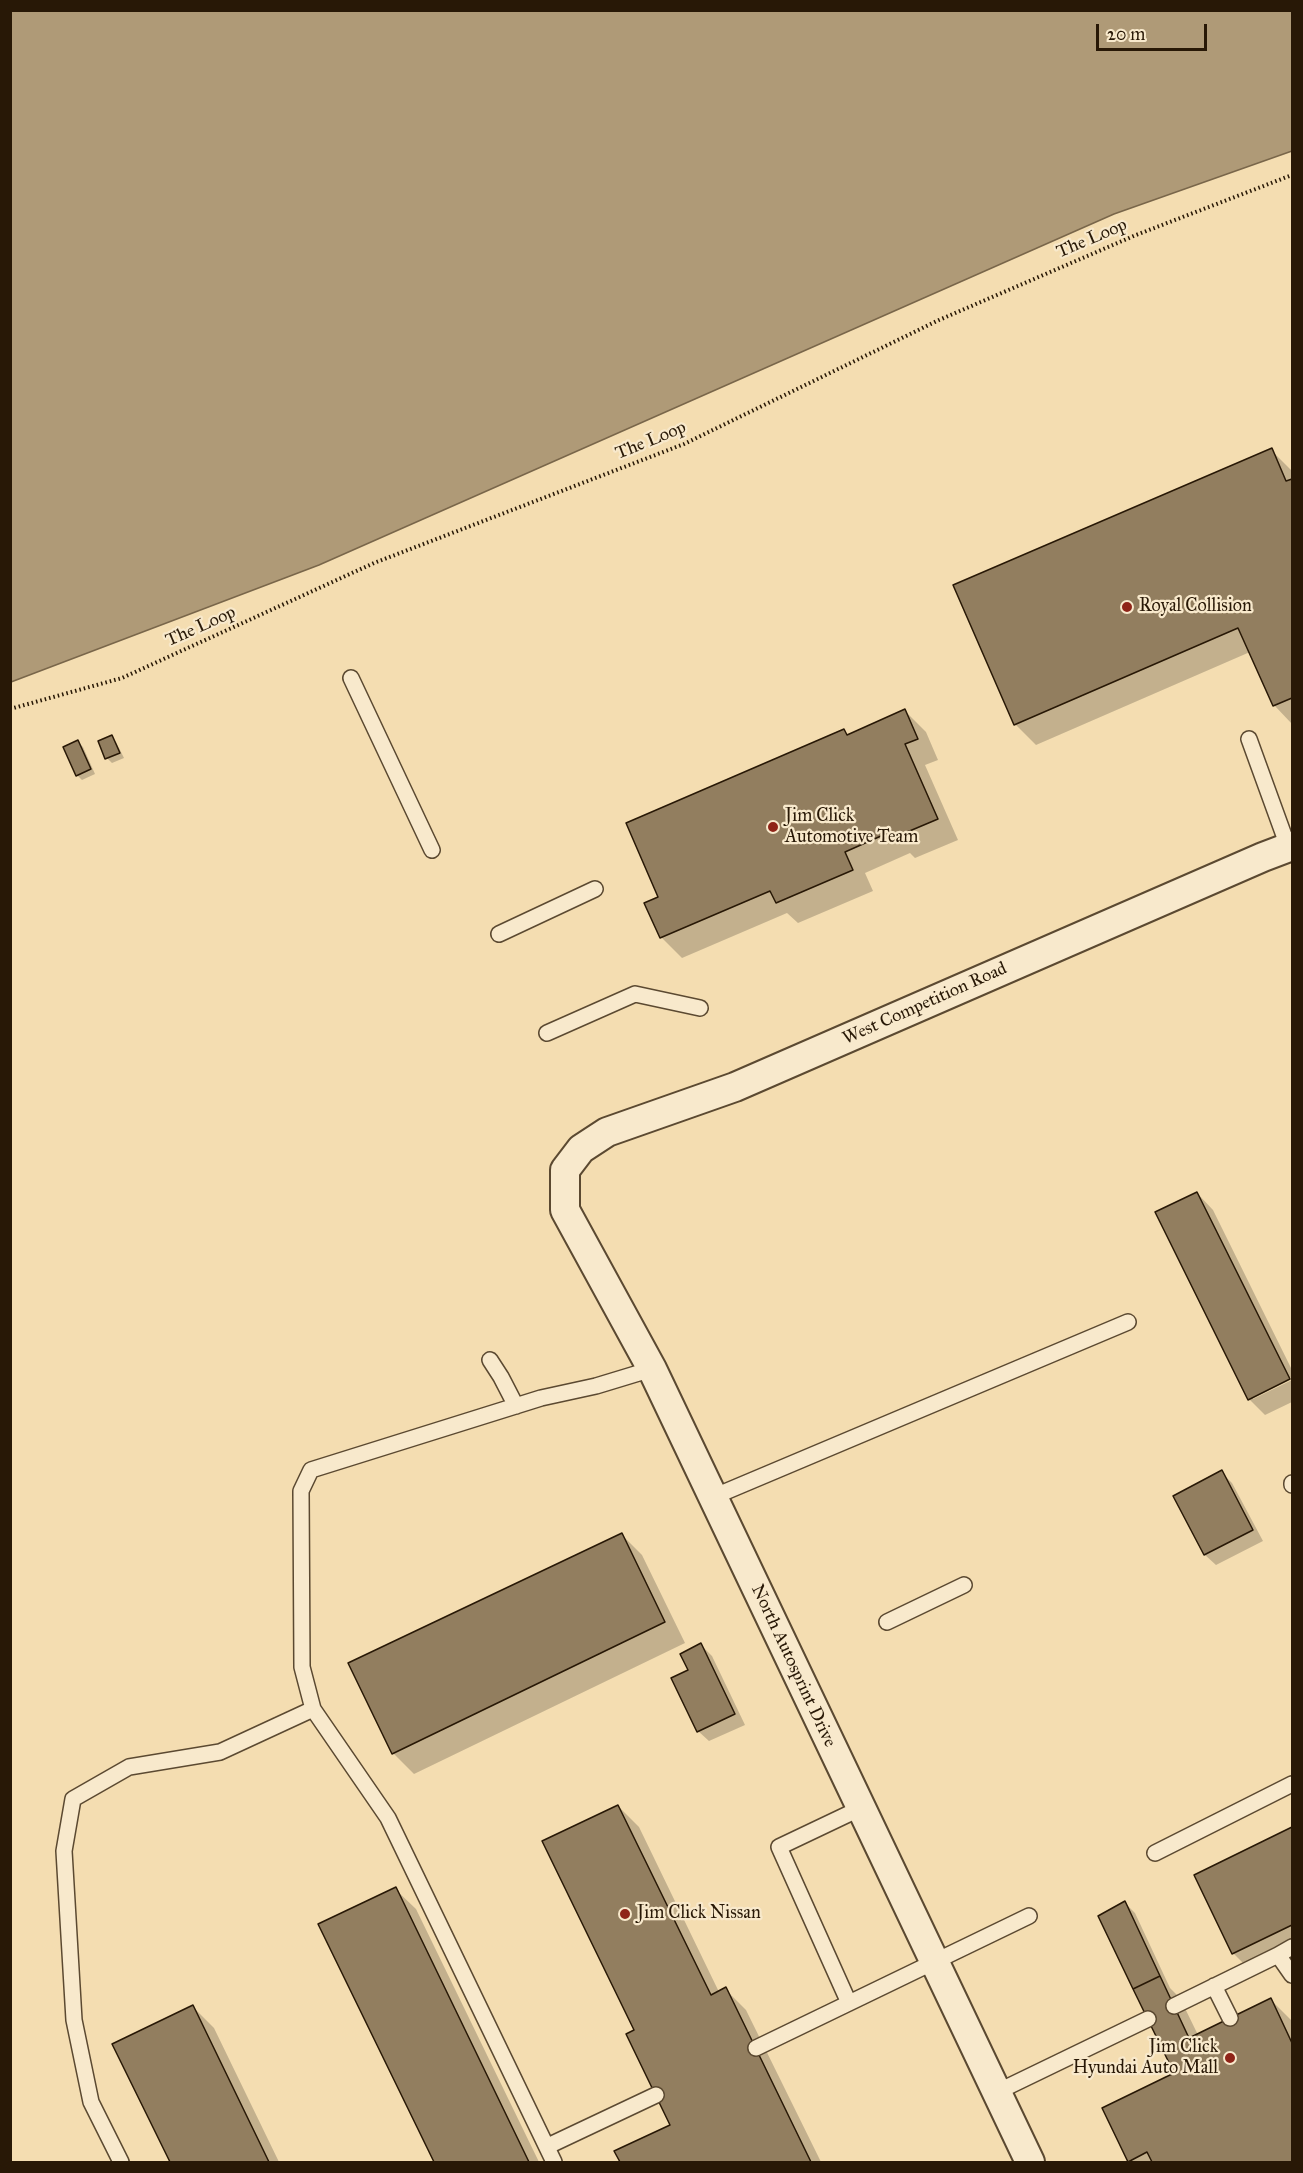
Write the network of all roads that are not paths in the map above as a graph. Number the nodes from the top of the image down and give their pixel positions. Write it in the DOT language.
graph roads {
  1 [pos="351,678"];
  2 [pos="1249,739"];
  3 [pos="432,850"];
  4 [pos="1291,850"];
  5 [pos="595,889"];
  6 [pos="500,934"];
  7 [pos="700,1008"];
  8 [pos="547,1033"];
  9 [pos="565,1170"];
  10 [pos="1128,1322"];
  11 [pos="490,1360"];
  12 [pos="652,1369"];
  13 [pos="516,1406"];
  14 [pos="713,1497"];
  15 [pos="964,1585"];
  16 [pos="887,1622"];
  17 [pos="313,1709"];
  18 [pos="1293,1784"];
  19 [pos="861,1808"];
  20 [pos="1155,1853"];
  21 [pos="1029,1916"];
  22 [pos="1293,1947"];
  23 [pos="1278,1955"];
  24 [pos="935,1963"];
  25 [pos="1291,1972"];
  26 [pos="1214,1986"];
  27 [pos="849,2003"];
  28 [pos="1174,2006"];
  29 [pos="1230,2018"];
  30 [pos="1148,2019"];
  31 [pos="756,2048"];
  32 [pos="997,2092"];
  33 [pos="656,2095"];
  34 [pos="548,2146"];
  35 [pos="121,2163"];
  36 [pos="554,2163"];
  37 [pos="1030,2163"];
  1 -- 3 [label="lane"];
  2 -- 4 [label="lane"];
  4 -- 9 [label="street, West Competition Road"];
  5 -- 6 [label="lane"];
  7 -- 8 [label="lane"];
  9 -- 12 [label="street, North Autosprint Drive"];
  10 -- 14 [label="lane"];
  11 -- 13 [label="lane"];
  12 -- 13 [label="lane"];
  12 -- 14 [label="street, North Autosprint Drive"];
  13 -- 17 [label="lane"];
  14 -- 19 [label="street, North Autosprint Drive"];
  15 -- 16 [label="lane"];
  17 -- 34 [label="lane"];
  17 -- 35 [label="lane"];
  18 -- 20 [label="lane"];
  19 -- 24 [label="street, North Autosprint Drive"];
  19 -- 27 [label="lane"];
  21 -- 24 [label="lane"];
  22 -- 23 [label="lane"];
  23 -- 25 [label="lane"];
  23 -- 26 [label="lane"];
  24 -- 27 [label="lane"];
  24 -- 32 [label="street, North Autosprint Drive"];
  26 -- 28 [label="lane"];
  26 -- 29 [label="lane"];
  27 -- 31 [label="lane"];
  30 -- 32 [label="lane"];
  32 -- 37 [label="street, North Autosprint Drive"];
  33 -- 34 [label="lane"];
  34 -- 36 [label="lane"];
}
